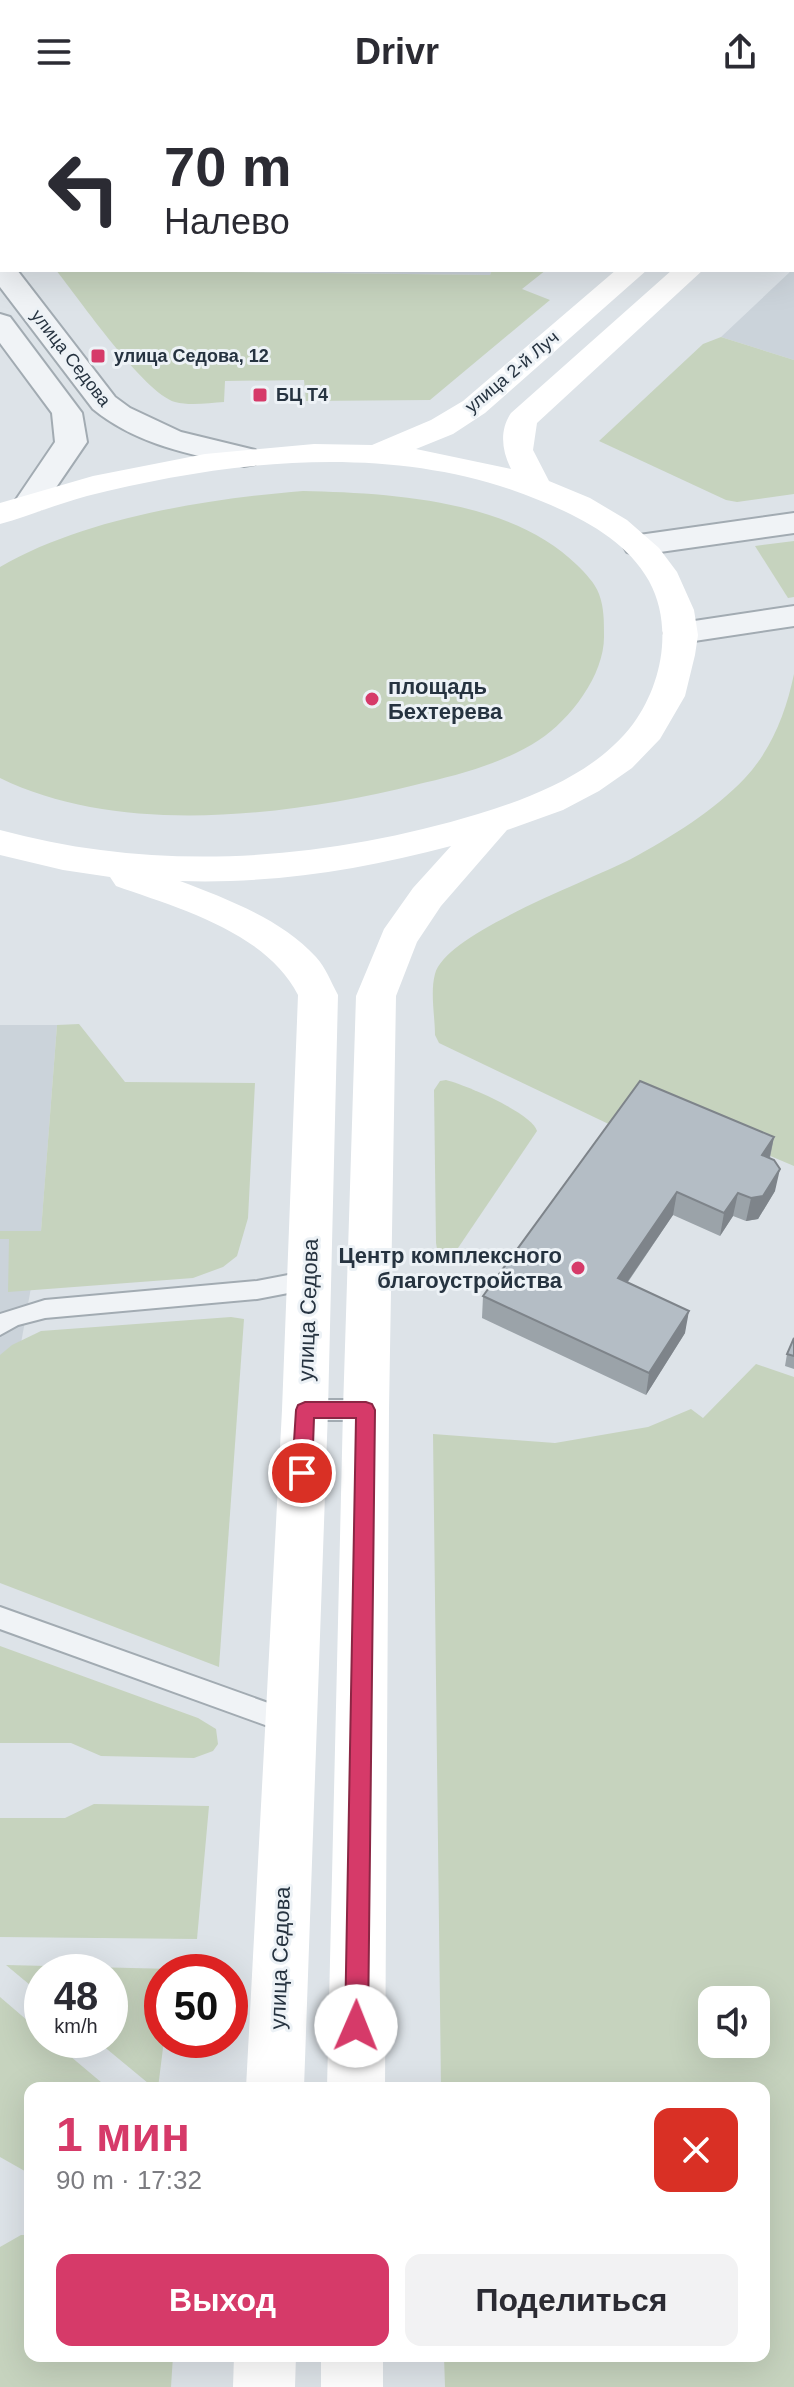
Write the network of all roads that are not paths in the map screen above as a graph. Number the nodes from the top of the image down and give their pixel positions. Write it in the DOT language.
graph roads {
  1 [pos="3,272"];
  2 [pos="631,272"];
  3 [pos="687,272"];
  4 [pos="6,341"];
  5 [pos="378,452"];
  6 [pos="244,457"];
  7 [pos="534,483"];
  8 [pos="31,501"];
  9 [pos="0,514"];
  10 [pos="794,523"];
  11 [pos="639,545"];
  12 [pos="794,616"];
  13 [pos="681,633"];
  14 [pos="492,824"];
  15 [pos="0,842"];
  16 [pos="89,863"];
  17 [pos="309,1280"];
  18 [pos="0,1326"];
  19 [pos="305,1410"];
  20 [pos="366,1410"];
  21 [pos="0,1618"];
  22 [pos="290,1722"];
  23 [pos="275,2082"];
  24 [pos="356,2082"];
  25 [pos="265,2362"];
  26 [pos="352,2362"];
  27 [pos="264,2387"];
  28 [pos="352,2387"];
  1 -- 6 [label="street, улица Седова"];
  2 -- 5 [label="main road, улица 2-й Луч"];
  3 -- 7 [label="main road, улица 2-й Луч"];
  4 -- 8 [label="street, улица Седова"];
  5 -- 6 [label="main road"];
  5 -- 7 [label="main road"];
  6 -- 8 [label="main road"];
  7 -- 11 [label="main road"];
  8 -- 9 [label="main road"];
  10 -- 11 [label="street"];
  11 -- 13 [label="main road"];
  12 -- 13 [label="street"];
  13 -- 14 [label="main road"];
  14 -- 16 [label="main road"];
  14 -- 20 [label="main road"];
  15 -- 16 [label="main road"];
  16 -- 17 [label="main road, улица Седова"];
  17 -- 18 [label="lane"];
  17 -- 19 [label="main road, улица Седова"];
  19 -- 20 [label="lane"];
  19 -- 22 [label="main road, улица Седова"];
  20 -- 24 [label="main road"];
  21 -- 22 [label="lane"];
  22 -- 23 [label="main road, улица Седова"];
  25 -- 27 [label="main road"];
  26 -- 28 [label="main road"];
}
